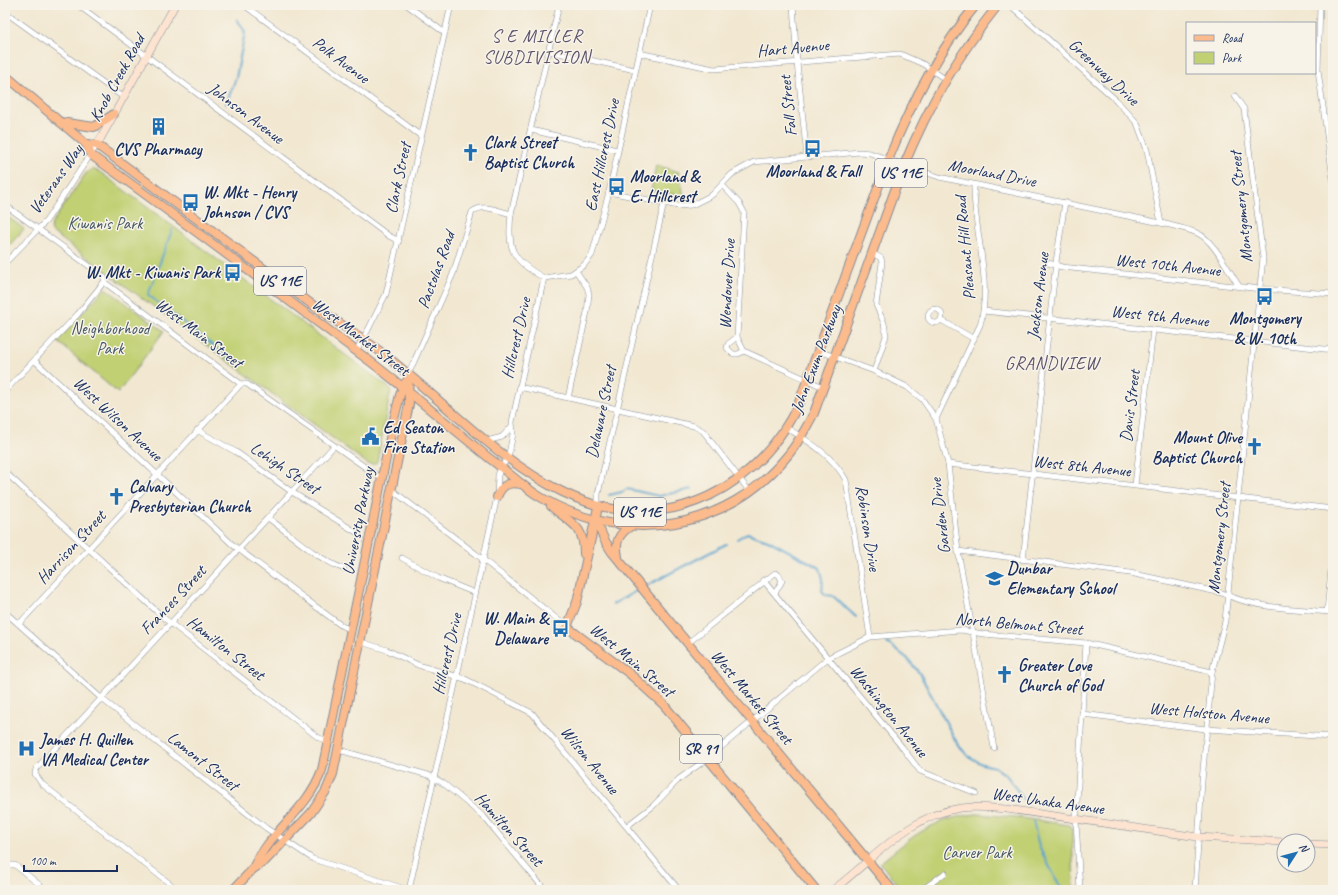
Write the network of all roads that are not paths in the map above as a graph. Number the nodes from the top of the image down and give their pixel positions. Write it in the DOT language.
graph roads {
  1 [pos="78,5"];
  2 [pos="175,5"];
  3 [pos="244,5"];
  4 [pos="407,5"];
  5 [pos="450,5"];
  6 [pos="559,5"];
  7 [pos="650,5"];
  8 [pos="793,5"];
  9 [pos="976,5"];
  10 [pos="998,5"];
  11 [pos="1010,5"];
  12 [pos="1320,5"];
  13 [pos="5,12"];
  14 [pos="445,34"];
  15 [pos="549,51"];
  16 [pos="639,54"];
  17 [pos="146,56"];
  18 [pos="797,63"];
  19 [pos="932,69"];
  20 [pos="635,70"];
  21 [pos="5,74"];
  22 [pos="945,79"];
  23 [pos="1235,96"];
  24 [pos="123,97"];
  25 [pos="114,114"];
  26 [pos="59,122"];
  27 [pos="531,130"];
  28 [pos="421,136"];
  29 [pos="86,144"];
  30 [pos="97,145"];
  31 [pos="617,150"];
  32 [pos="90,154"];
  33 [pos="807,157"];
  34 [pos="889,158"];
  35 [pos="904,165"];
  36 [pos="1333,179"];
  37 [pos="722,185"];
  38 [pos="974,185"];
  39 [pos="609,192"];
  40 [pos="1065,202"];
  41 [pos="664,204"];
  42 [pos="5,205"];
  43 [pos="511,214"];
  44 [pos="1161,223"];
  45 [pos="39,229"];
  46 [pos="399,241"];
  47 [pos="872,253"];
  48 [pos="5,263"];
  49 [pos="1048,264"];
  50 [pos="1056,266"];
  51 [pos="576,270"];
  52 [pos="544,278"];
  53 [pos="104,282"];
  54 [pos="1239,286"];
  55 [pos="1260,289"];
  56 [pos="1333,294"];
  57 [pos="984,311"];
  58 [pos="1050,318"];
  59 [pos="942,320"];
  60 [pos="1153,330"];
  61 [pos="737,337"];
  62 [pos="974,339"];
  63 [pos="363,340"];
  64 [pos="1254,341"];
  65 [pos="1333,350"];
  66 [pos="356,351"];
  67 [pos="744,351"];
  68 [pos="819,351"];
  69 [pos="834,357"];
  70 [pos="35,361"];
  71 [pos="874,371"];
  72 [pos="408,375"];
  73 [pos="808,381"];
  74 [pos="242,384"];
  75 [pos="823,387"];
  76 [pos="519,388"];
  77 [pos="406,389"];
  78 [pos="5,391"];
  79 [pos="568,398"];
  80 [pos="617,409"];
  81 [pos="936,419"];
  82 [pos="511,427"];
  83 [pos="787,428"];
  84 [pos="197,430"];
  85 [pos="801,437"];
  86 [pos="487,441"];
  87 [pos="334,446"];
  88 [pos="508,458"];
  89 [pos="948,464"];
  90 [pos="501,467"];
  91 [pos="5,472"];
  92 [pos="1032,474"];
  93 [pos="157,475"];
  94 [pos="382,478"];
  95 [pos="740,478"];
  96 [pos="522,484"];
  97 [pos="1135,485"];
  98 [pos="392,490"];
  99 [pos="292,492"];
  100 [pos="750,492"];
  101 [pos="497,497"];
  102 [pos="1237,497"];
  103 [pos="543,499"];
  104 [pos="598,507"];
  105 [pos="1333,509"];
  106 [pos="268,518"];
  107 [pos="596,519"];
  108 [pos="631,526"];
  109 [pos="356,532"];
  110 [pos="605,542"];
  111 [pos="589,545"];
  112 [pos="88,548"];
  113 [pos="1333,548"];
  114 [pos="239,549"];
  115 [pos="958,551"];
  116 [pos="402,558"];
  117 [pos="618,558"];
  118 [pos="483,559"];
  119 [pos="1023,560"];
  120 [pos="584,567"];
  121 [pos="344,569"];
  122 [pos="763,580"];
  123 [pos="475,593"];
  124 [pos="775,593"];
  125 [pos="1227,595"];
  126 [pos="5,612"];
  127 [pos="1326,612"];
  128 [pos="1333,612"];
  129 [pos="170,623"];
  130 [pos="19,624"];
  131 [pos="567,627"];
  132 [pos="352,630"];
  133 [pos="971,632"];
  134 [pos="870,637"];
  135 [pos="361,642"];
  136 [pos="688,642"];
  137 [pos="1086,643"];
  138 [pos="828,658"];
  139 [pos="1212,672"];
  140 [pos="456,677"];
  141 [pos="102,699"];
  142 [pos="1082,714"];
  143 [pos="752,720"];
  144 [pos="1206,729"];
  145 [pos="1333,737"];
  146 [pos="330,741"];
  147 [pos="994,748"];
  148 [pos="339,750"];
  149 [pos="708,758"];
  150 [pos="434,778"];
  151 [pos="976,793"];
  152 [pos="1076,820"];
  153 [pos="627,826"];
  154 [pos="277,835"];
  155 [pos="1198,837"];
  156 [pos="286,841"];
  157 [pos="1276,842"];
  158 [pos="1316,844"];
  159 [pos="1333,845"];
  160 [pos="868,861"];
  161 [pos="7,864"];
  162 [pos="253,869"];
  163 [pos="945,873"];
  164 [pos="46,890"];
  165 [pos="178,890"];
  166 [pos="233,890"];
  167 [pos="408,890"];
  168 [pos="545,890"];
  169 [pos="679,890"];
  170 [pos="816,890"];
  171 [pos="832,890"];
  172 [pos="892,890"];
  173 [pos="922,890"];
  174 [pos="1080,890"];
  175 [pos="1195,890"];
  1 -- 17 [label="street, Johnson Avenue"];
  2 -- 17 [label="main road, Knob Creek Road"];
  3 -- 28 [label="street, Polk Avenue"];
  4 -- 14 [label="street"];
  5 -- 14 [label="street, Clark Street"];
  6 -- 15 [label="street"];
  7 -- 16 [label="street, East Hillcrest Drive"];
  8 -- 18 [label="street, Fall Street"];
  9 -- 19 [label="main road, John Exum Parkway / US 11E"];
  10 -- 22 [label="main road, John Exum Parkway / US 11E"];
  11 -- 44 [label="street, Greenway Drive"];
  12 -- 36 [label="street"];
  13 -- 24 [label="street"];
  14 -- 28 [label="street, Clark Street"];
  15 -- 20 [label="street"];
  15 -- 27 [label="street"];
  16 -- 18 [label="street, Hart Avenue"];
  16 -- 20 [label="street, East Hillcrest Drive"];
  17 -- 24 [label="main road, Knob Creek Road"];
  17 -- 46 [label="street, Johnson Avenue"];
  18 -- 19 [label="street, Hart Avenue"];
  18 -- 33 [label="street, Fall Street"];
  19 -- 22 [label="street, Hart Avenue"];
  19 -- 34 [label="main road, John Exum Parkway / US 11E"];
  20 -- 31 [label="street, East Hillcrest Drive"];
  21 -- 26 [label="main road"];
  22 -- 35 [label="main road, John Exum Parkway / US 11E"];
  23 -- 55 [label="street, Montgomery Street"];
  24 -- 25 [label="main road, Knob Creek Road"];
  25 -- 26 [label="main road"];
  25 -- 30 [label="main road, Knob Creek Road"];
  26 -- 29 [label="main road"];
  27 -- 31 [label="street"];
  27 -- 43 [label="street"];
  28 -- 46 [label="street, Clark Street"];
  29 -- 30 [label="main road"];
  29 -- 32 [label="main road"];
  30 -- 32 [label="street, Veterans Way"];
  30 -- 63 [label="main road, West Market Street / US 11E"];
  31 -- 39 [label="street, East Hillcrest Drive"];
  32 -- 45 [label="street, Veterans Way"];
  32 -- 66 [label="main road, West Market Street / US 11E"];
  33 -- 34 [label="street, Moorland Drive"];
  33 -- 37 [label="street, Moorland Drive"];
  34 -- 35 [label="street, Moorland Drive"];
  34 -- 68 [label="main road, John Exum Parkway / US 11E"];
  35 -- 38 [label="street, Moorland Drive"];
  35 -- 47 [label="main road, John Exum Parkway / US 11E"];
  37 -- 41 [label="street, Moorland Drive"];
  37 -- 61 [label="street, Wendover Drive"];
  38 -- 40 [label="street, Moorland Drive"];
  38 -- 57 [label="street, Pleasant Hill Road"];
  39 -- 41 [label="street, Moorland Drive"];
  39 -- 51 [label="street, East Hillcrest Drive"];
  40 -- 44 [label="street, Moorland Drive"];
  40 -- 50 [label="street, Jackson Avenue"];
  41 -- 80 [label="street, Delaware Street"];
  42 -- 45 [label="street, West Main Street"];
  43 -- 52 [label="street"];
  43 -- 72 [label="street, Pactolas Road"];
  44 -- 54 [label="street, Moorland Drive"];
  45 -- 48 [label="street, Veterans Way"];
  45 -- 53 [label="street, West Main Street"];
  46 -- 63 [label="street, Clark Street"];
  47 -- 69 [label="main road, John Exum Parkway / US 11E"];
  47 -- 71 [label="street"];
  49 -- 50 [label="street, West 10th Avenue"];
  50 -- 54 [label="street, West 10th Avenue"];
  50 -- 58 [label="street, Jackson Avenue"];
  51 -- 52 [label="street, East Hillcrest Drive"];
  51 -- 79 [label="street"];
  52 -- 76 [label="street, Hillcrest Drive"];
  53 -- 70 [label="street"];
  53 -- 74 [label="street, West Main Street"];
  54 -- 55 [label="street, West 10th Avenue"];
  55 -- 56 [label="street, West 10th Avenue"];
  55 -- 64 [label="street, Montgomery Street"];
  57 -- 58 [label="street, West 9th Avenue"];
  57 -- 62 [label="street, Pleasant Hill Road"];
  58 -- 60 [label="street, West 9th Avenue"];
  58 -- 92 [label="street, Jackson Avenue"];
  59 -- 62 [label="street"];
  60 -- 64 [label="street, West 9th Avenue"];
  60 -- 97 [label="street, Davis Street"];
  61 -- 67 [label="street, Wendover Drive"];
  61 -- 67 [label="street"];
  62 -- 81 [label="street, Pleasant Hill Road"];
  63 -- 66 [label="street, Clark Street"];
  63 -- 72 [label="main road, West Market Street / US 11E"];
  64 -- 65 [label="street, West 9th Avenue"];
  64 -- 102 [label="street, Montgomery Street"];
  66 -- 77 [label="main road, West Market Street / US 11E"];
  67 -- 73 [label="street, Wendover Drive"];
  68 -- 69 [label="street, Garden Drive"];
  68 -- 73 [label="main road, John Exum Parkway / US 11E"];
  69 -- 71 [label="street, Garden Drive"];
  69 -- 75 [label="main road, John Exum Parkway / US 11E"];
  70 -- 78 [label="street"];
  70 -- 93 [label="street, West Wilson Avenue"];
  71 -- 81 [label="street, Garden Drive"];
  72 -- 77 [label="main road, University Parkway"];
  72 -- 86 [label="main road, West Market Street / US 11E"];
  73 -- 75 [label="street, Wendover Drive"];
  73 -- 83 [label="main road, John Exum Parkway / US 11E"];
  74 -- 84 [label="street, Harrison Street"];
  74 -- 87 [label="street, West Main Street"];
  75 -- 85 [label="main road, John Exum Parkway / US 11E"];
  76 -- 79 [label="street"];
  76 -- 82 [label="street, Hillcrest Drive"];
  77 -- 90 [label="main road, West Market Street / US 11E"];
  77 -- 94 [label="main road, University Parkway"];
  77 -- 98 [label="main road, University Parkway"];
  79 -- 80 [label="street"];
  80 -- 95 [label="street"];
  80 -- 104 [label="street, Delaware Street"];
  81 -- 89 [label="street, Garden Drive"];
  82 -- 86 [label="street"];
  82 -- 88 [label="street, Hillcrest Drive"];
  83 -- 85 [label="street, Robinson Drive"];
  83 -- 95 [label="main road, John Exum Parkway / US 11E"];
  84 -- 93 [label="street, Harrison Street"];
  84 -- 99 [label="street, Lehigh Street"];
  85 -- 100 [label="main road, John Exum Parkway / US 11E"];
  85 -- 134 [label="street, Robinson Drive"];
  86 -- 88 [label="main road, West Market Street / US 11E"];
  87 -- 94 [label="street, West Main Street"];
  87 -- 99 [label="street, Frances Street"];
  88 -- 90 [label="street, Hillcrest Drive"];
  88 -- 104 [label="main road, John Exum Parkway / US 11E"];
  89 -- 92 [label="street, West 8th Avenue"];
  89 -- 115 [label="street, Garden Drive"];
  90 -- 96 [label="main road, West Market Street / US 11E"];
  90 -- 101 [label="street, Hillcrest Drive"];
  91 -- 112 [label="street, Hamilton Street"];
  92 -- 97 [label="street, West 8th Avenue"];
  92 -- 119 [label="street, Jackson Avenue"];
  93 -- 112 [label="street, Harrison Street"];
  93 -- 114 [label="street, West Wilson Avenue"];
  94 -- 132 [label="main road, University Parkway"];
  95 -- 100 [label="street"];
  95 -- 104 [label="main road, John Exum Parkway / US 11E"];
  96 -- 101 [label="main road"];
  96 -- 103 [label="main road, John Exum Parkway / US 11E"];
  97 -- 102 [label="street, West 8th Avenue"];
  98 -- 118 [label="street, West Main Street"];
  98 -- 135 [label="main road, University Parkway"];
  99 -- 106 [label="street, Frances Street"];
  99 -- 109 [label="street, Lehigh Street"];
  100 -- 108 [label="main road, John Exum Parkway / US 11E"];
  101 -- 118 [label="street, Hillcrest Drive"];
  102 -- 105 [label="street, West 8th Avenue"];
  102 -- 125 [label="street, Montgomery Street"];
  103 -- 107 [label="main road, John Exum Parkway / US 11E"];
  103 -- 120 [label="main road"];
  104 -- 107 [label="main road, Delaware Street"];
  106 -- 114 [label="street, Frances Street"];
  106 -- 121 [label="street"];
  107 -- 108 [label="main road, John Exum Parkway / US 11E"];
  107 -- 110 [label="main road, West Market Street"];
  107 -- 111 [label="main road, Delaware Street"];
  108 -- 117 [label="main road"];
  110 -- 111 [label="main road"];
  110 -- 117 [label="main road, West Market Street"];
  111 -- 120 [label="main road, Delaware Street"];
  112 -- 129 [label="street, Hamilton Street"];
  112 -- 130 [label="street, Harrison Street"];
  113 -- 127 [label="street"];
  114 -- 129 [label="street, Frances Street"];
  114 -- 132 [label="street, West Wilson Avenue"];
  115 -- 119 [label="street"];
  115 -- 133 [label="street, Garden Drive"];
  116 -- 123 [label="street"];
  117 -- 136 [label="main road, West Market Street"];
  118 -- 123 [label="street, Hillcrest Drive"];
  118 -- 131 [label="street, West Main Street"];
  119 -- 125 [label="street"];
  120 -- 131 [label="main road, Delaware Street"];
  122 -- 124 [label="street, Washington Avenue"];
  122 -- 124 [label="street"];
  122 -- 136 [label="street"];
  123 -- 140 [label="street, Hillcrest Drive"];
  124 -- 138 [label="street, Washington Avenue"];
  125 -- 127 [label="street"];
  125 -- 139 [label="street, Montgomery Street"];
  126 -- 130 [label="street, Lamont Street"];
  127 -- 128 [label="street"];
  129 -- 141 [label="street, Frances Street"];
  129 -- 146 [label="street, Hamilton Street"];
  130 -- 141 [label="street, Lamont Street"];
  131 -- 149 [label="main road, West Main Street / SR 91"];
  132 -- 146 [label="main road, University Parkway"];
  133 -- 134 [label="street, North Belmont Street"];
  133 -- 137 [label="street, North Belmont Street"];
  133 -- 147 [label="street, Garden Drive"];
  134 -- 138 [label="street, North Belmont Street"];
  135 -- 140 [label="street"];
  135 -- 148 [label="main road, University Parkway"];
  136 -- 143 [label="main road, West Market Street"];
  137 -- 139 [label="street, North Belmont Street"];
  137 -- 142 [label="street"];
  138 -- 143 [label="street, North Belmont Street"];
  138 -- 151 [label="street, Washington Avenue"];
  139 -- 144 [label="street, Montgomery Street"];
  140 -- 150 [label="street, Hillcrest Drive"];
  140 -- 153 [label="street, Wilson Avenue"];
  141 -- 154 [label="street, Lamont Street"];
  141 -- 165 [label="street, Frances Street"];
  142 -- 144 [label="street, West Holston Avenue"];
  142 -- 152 [label="street"];
  143 -- 149 [label="street, North Belmont Street"];
  143 -- 160 [label="main road, West Market Street"];
  144 -- 145 [label="street, West Holston Avenue"];
  144 -- 155 [label="street, Montgomery Street"];
  146 -- 154 [label="main road, University Parkway"];
  148 -- 150 [label="street, Hamilton Street"];
  148 -- 156 [label="main road, University Parkway"];
  149 -- 153 [label="street, North Belmont Street"];
  149 -- 170 [label="main road, West Main Street / SR 91"];
  150 -- 167 [label="street, Hillcrest Drive"];
  150 -- 168 [label="street, Hamilton Street"];
  152 -- 155 [label="main road, West Unaka Avenue"];
  152 -- 160 [label="main road, West Unaka Avenue"];
  152 -- 174 [label="street"];
  153 -- 169 [label="street, Wilson Avenue"];
  154 -- 156 [label="street, Lamont Street"];
  154 -- 162 [label="main road, University Parkway"];
  155 -- 157 [label="main road, West Unaka Avenue"];
  155 -- 175 [label="street, Montgomery Street"];
  156 -- 162 [label="main road, University Parkway"];
  156 -- 167 [label="street, Lamont Street"];
  158 -- 159 [label="main road"];
  160 -- 171 [label="main road, West Unaka Avenue"];
  160 -- 172 [label="main road, West Market Street"];
  161 -- 164 [label="street"];
  162 -- 166 [label="main road, University Parkway"];
  163 -- 173 [label="street"];
}
